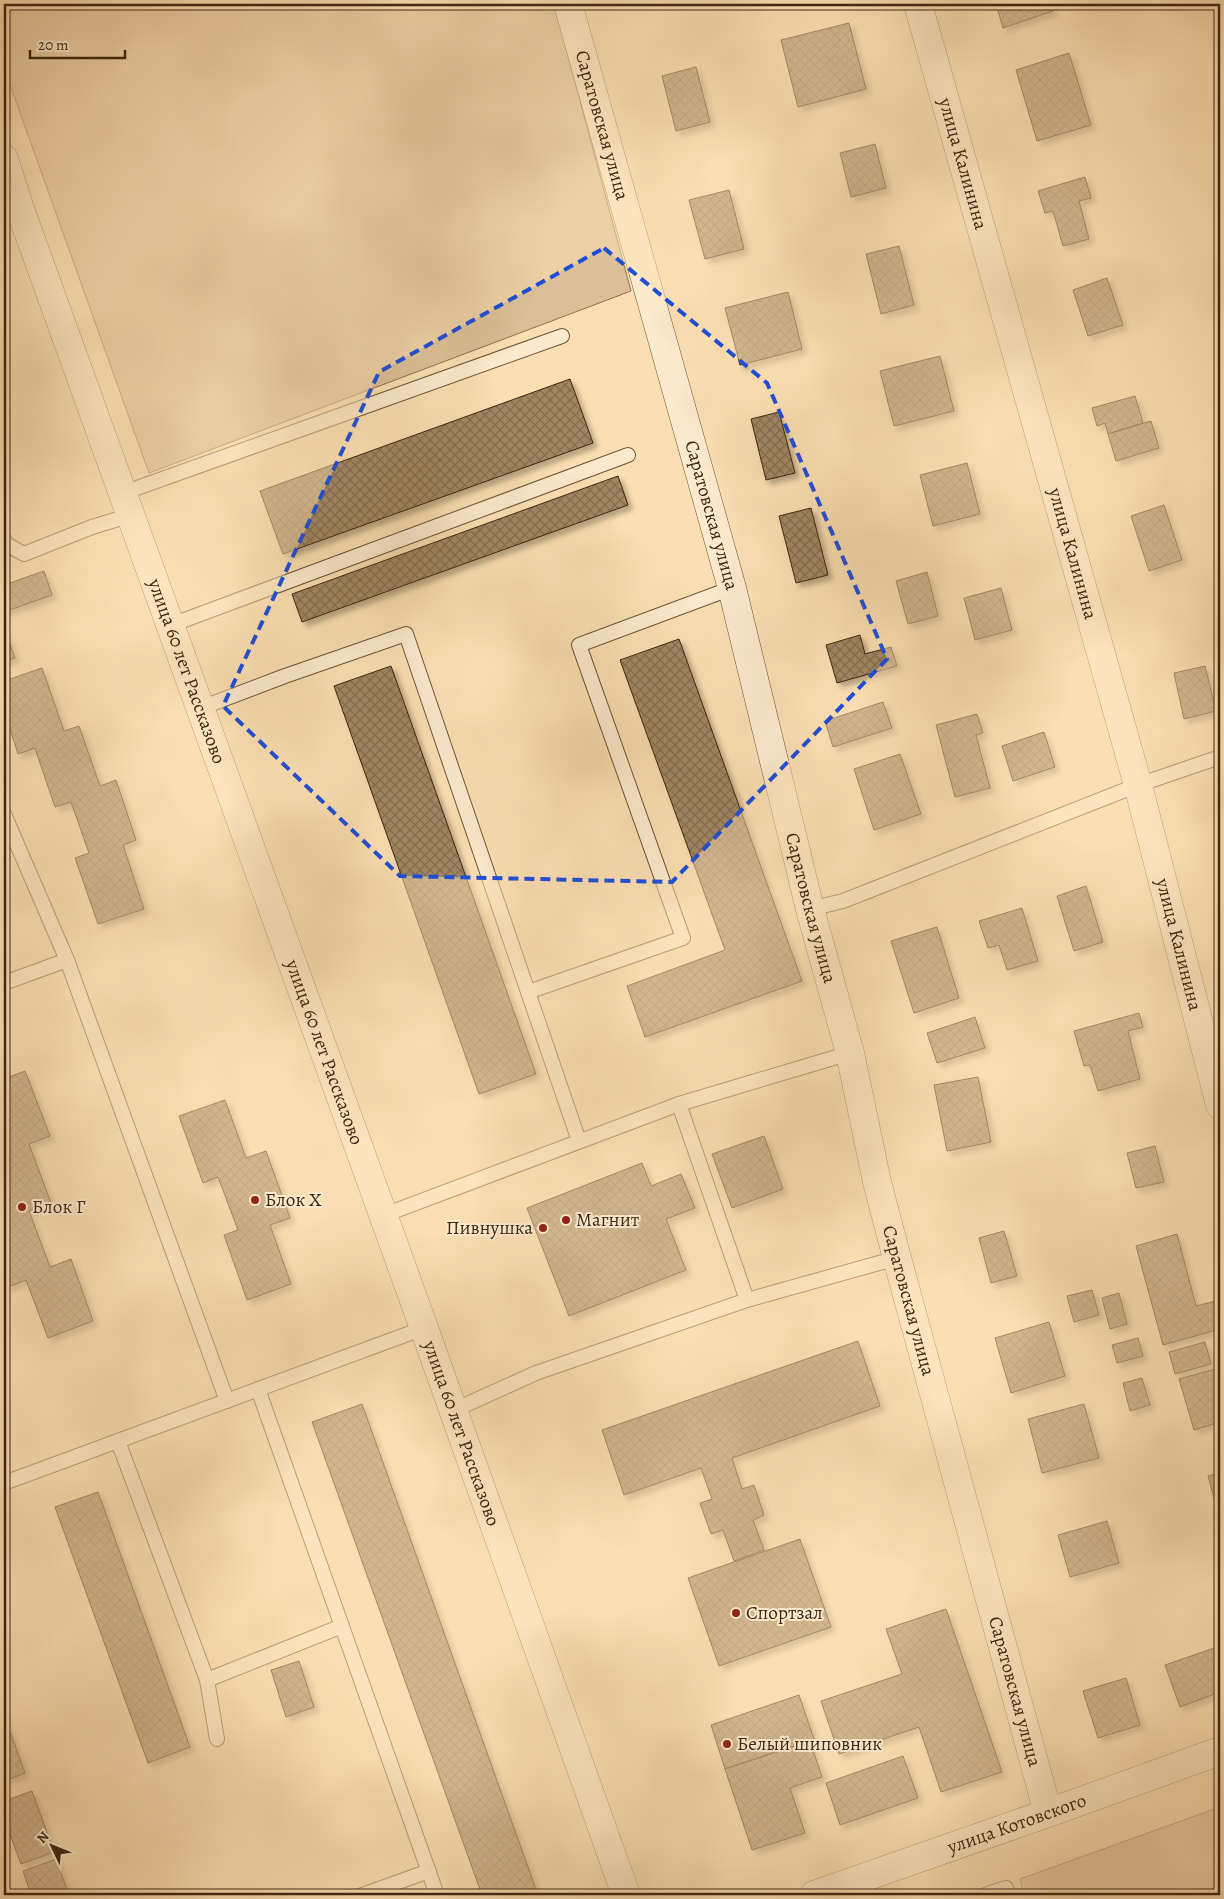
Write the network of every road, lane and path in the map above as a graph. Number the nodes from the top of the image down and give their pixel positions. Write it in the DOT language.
graph roads {
  1 [pos="568,4"];
  2 [pos="918,4"];
  3 [pos="4,159"];
  4 [pos="12,212"];
  5 [pos="562,336"];
  6 [pos="628,455"];
  7 [pos="127,504"];
  8 [pos="4,539"];
  9 [pos="732,588"];
  10 [pos="171,626"];
  11 [pos="201,708"];
  12 [pos="1220,757"];
  13 [pos="1138,785"];
  14 [pos="4,814"];
  15 [pos="810,910"];
  16 [pos="67,960"];
  17 [pos="4,983"];
  18 [pos="528,992"];
  19 [pos="850,1053"];
  20 [pos="679,1104"];
  21 [pos="1220,1105"];
  22 [pos="579,1141"];
  23 [pos="384,1215"];
  24 [pos="897,1258"];
  25 [pos="746,1300"];
  26 [pos="424,1328"];
  27 [pos="258,1390"];
  28 [pos="227,1401"];
  29 [pos="454,1410"];
  30 [pos="118,1441"];
  31 [pos="4,1483"];
  32 [pos="342,1626"];
  33 [pos="207,1680"];
  34 [pos="217,1739"];
  35 [pos="1220,1750"];
  36 [pos="1048,1813"];
  37 [pos="429,1871"];
  38 [pos="362,1895"];
  39 [pos="437,1895"];
  40 [pos="626,1895"];
  41 [pos="814,1895"];
  42 [pos="985,1895"];
  43 [pos="1008,1895"];
  1 -- 9 [label="street, Саратовская улица"];
  2 -- 13 [label="street, улица Калинина"];
  3 -- 4 [label="street, улица 60 лет Рассказово"];
  4 -- 7 [label="street, улица 60 лет Рассказово"];
  5 -- 7 [label="lane"];
  6 -- 10 [label="lane"];
  7 -- 8 [label="lane"];
  7 -- 10 [label="street, улица 60 лет Рассказово"];
  9 -- 15 [label="street, Саратовская улица"];
  9 -- 18 [label="lane"];
  10 -- 11 [label="street, улица 60 лет Рассказово"];
  11 -- 18 [label="lane"];
  11 -- 23 [label="street, улица 60 лет Рассказово"];
  12 -- 13 [label="lane"];
  13 -- 15 [label="lane"];
  13 -- 21 [label="street, улица Калинина"];
  14 -- 16 [label="lane"];
  15 -- 19 [label="street, Саратовская улица"];
  16 -- 17 [label="lane"];
  16 -- 28 [label="lane"];
  18 -- 22 [label="lane"];
  19 -- 20 [label="lane"];
  19 -- 24 [label="street, Саратовская улица"];
  20 -- 22 [label="lane"];
  20 -- 25 [label="lane"];
  22 -- 23 [label="lane"];
  23 -- 26 [label="street, улица 60 лет Рассказово"];
  24 -- 25 [label="lane"];
  24 -- 36 [label="street, Саратовская улица"];
  25 -- 29 [label="lane"];
  26 -- 27 [label="lane"];
  26 -- 29 [label="street, улица 60 лет Рассказово"];
  27 -- 28 [label="lane"];
  27 -- 32 [label="lane"];
  28 -- 30 [label="lane"];
  29 -- 40 [label="street, улица 60 лет Рассказово"];
  30 -- 31 [label="lane"];
  30 -- 33 [label="lane"];
  32 -- 33 [label="lane"];
  32 -- 37 [label="lane"];
  33 -- 34 [label="lane"];
  35 -- 36 [label="street, улица Котовского"];
  36 -- 41 [label="street, улица Котовского"];
  37 -- 38 [label="lane"];
  37 -- 39 [label="lane"];
  42 -- 43 [label="lane"];
}
